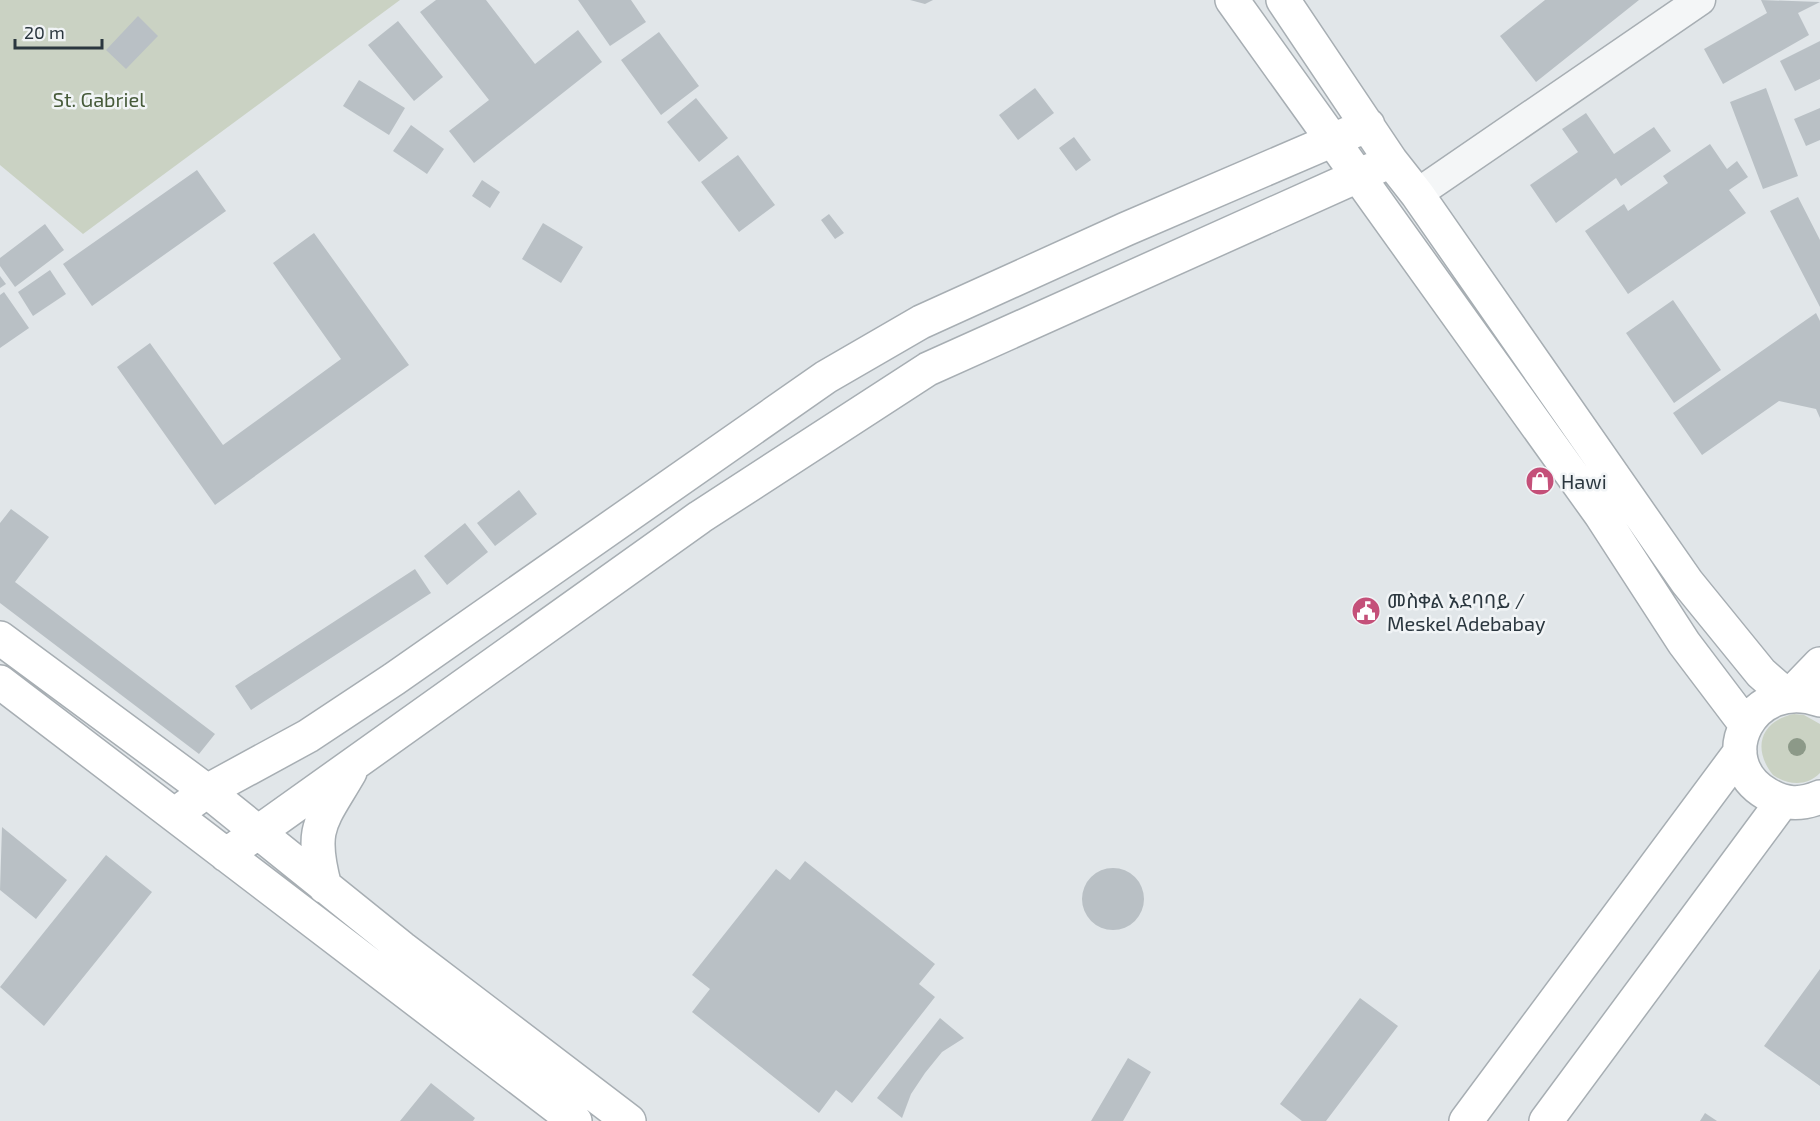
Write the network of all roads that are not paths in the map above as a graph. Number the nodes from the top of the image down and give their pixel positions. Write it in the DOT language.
graph roads {
  1 [pos="1232,0"];
  2 [pos="1283,0"];
  3 [pos="1700,0"];
  4 [pos="1368,125"];
  5 [pos="1332,141"];
  6 [pos="1390,161"];
  7 [pos="1360,177"];
  8 [pos="1417,194"];
  9 [pos="0,638"];
  10 [pos="1820,664"];
  11 [pos="0,682"];
  12 [pos="1799,696"];
  13 [pos="1743,738"];
  14 [pos="354,765"];
  15 [pos="207,791"];
  16 [pos="1820,797"];
  17 [pos="1782,802"];
  18 [pos="174,815"];
  19 [pos="256,832"];
  20 [pos="226,855"];
  21 [pos="325,887"];
  22 [pos="575,1121"];
  23 [pos="629,1121"];
  24 [pos="1466,1121"];
  25 [pos="1546,1121"];
  1 -- 5 [label="main road"];
  2 -- 4 [label="main road"];
  3 -- 8 [label="street"];
  4 -- 5 [label="main road"];
  4 -- 6 [label="main road"];
  5 -- 7 [label="main road"];
  5 -- 15 [label="main road"];
  6 -- 7 [label="main road"];
  6 -- 8 [label="main road"];
  7 -- 13 [label="main road"];
  7 -- 14 [label="main road"];
  8 -- 12 [label="main road"];
  9 -- 15 [label="main road"];
  10 -- 12 [label="main road"];
  11 -- 18 [label="main road"];
  12 -- 13 [label="main road"];
  13 -- 17 [label="main road"];
  13 -- 24 [label="main road"];
  14 -- 19 [label="main road"];
  14 -- 21 [label="main road"];
  15 -- 18 [label="main road"];
  15 -- 19 [label="main road"];
  16 -- 17 [label="main road"];
  17 -- 25 [label="main road"];
  18 -- 20 [label="main road"];
  19 -- 20 [label="main road"];
  19 -- 21 [label="main road"];
  20 -- 22 [label="main road"];
  21 -- 23 [label="main road"];
}
